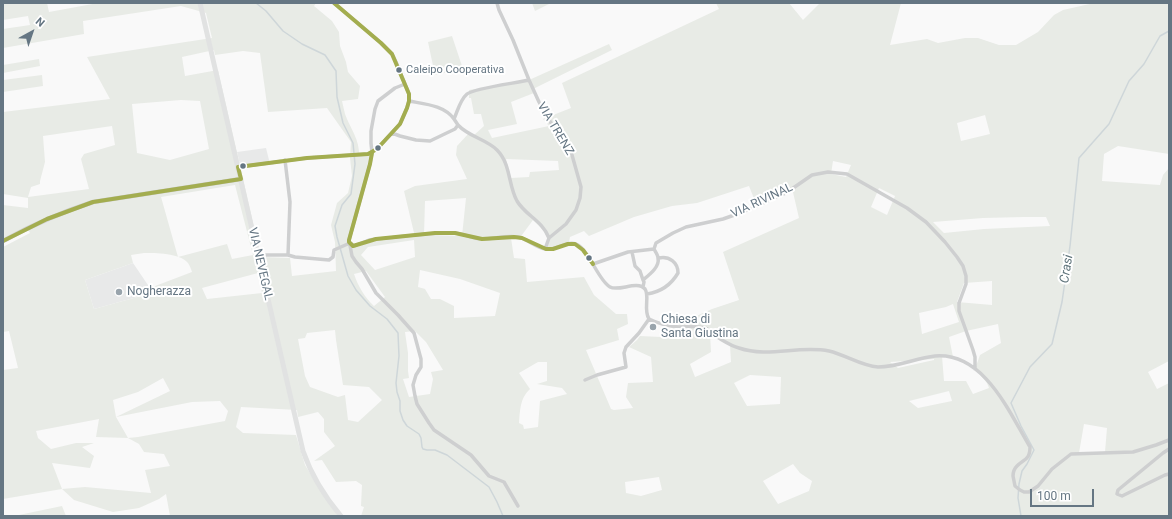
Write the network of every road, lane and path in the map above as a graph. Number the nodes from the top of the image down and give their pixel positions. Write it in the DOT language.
graph roads {
  1 [pos="200,3"];
  2 [pos="334,3"];
  3 [pos="497,3"];
  4 [pos="529,80"];
  5 [pos="405,84"];
  6 [pos="409,101"];
  7 [pos="454,119"];
  8 [pos="458,126"];
  9 [pos="392,133"];
  10 [pos="372,153"];
  11 [pos="285,160"];
  12 [pos="238,167"];
  13 [pos="241,179"];
  14 [pos="549,238"];
  15 [pos="3,241"];
  16 [pos="348,244"];
  17 [pos="654,248"];
  18 [pos="545,249"];
  19 [pos="632,252"];
  20 [pos="258,254"];
  21 [pos="288,255"];
  22 [pos="659,258"];
  23 [pos="593,264"];
  24 [pos="643,280"];
  25 [pos="643,287"];
  26 [pos="647,294"];
  27 [pos="648,319"];
  28 [pos="975,369"];
  29 [pos="585,380"];
  30 [pos="1169,440"];
  31 [pos="1169,449"];
  32 [pos="1169,474"];
  33 [pos="518,506"];
  34 [pos="341,516"];
  1 -- 12 [label="main road, VIA NEVEGAL"];
  2 -- 5 [label="street"];
  3 -- 4 [label="street, VIA TRENZ"];
  4 -- 7 [label="street"];
  4 -- 14 [label="street, VIA TRENZ"];
  5 -- 6 [label="street"];
  5 -- 10 [label="street"];
  6 -- 7 [label="street"];
  6 -- 9 [label="street"];
  7 -- 8 [label="street"];
  8 -- 9 [label="street"];
  8 -- 14 [label="street"];
  9 -- 10 [label="street"];
  10 -- 11 [label="street"];
  10 -- 16 [label="street"];
  11 -- 12 [label="street"];
  11 -- 21 [label="street"];
  12 -- 13 [label="main road, VIA NEVEGAL"];
  13 -- 15 [label="street"];
  13 -- 20 [label="main road, VIA NEVEGAL"];
  14 -- 18 [label="street, VIA TRENZ"];
  16 -- 18 [label="street"];
  16 -- 21 [label="street"];
  16 -- 33 [label="street"];
  17 -- 19 [label="street, VIA RIVINAL"];
  17 -- 22 [label="street"];
  17 -- 28 [label="street, VIA RIVINAL"];
  18 -- 23 [label="street"];
  19 -- 23 [label="street, VIA RIVINAL"];
  19 -- 24 [label="street"];
  20 -- 21 [label="street"];
  20 -- 34 [label="main road, VIA NEVEGAL"];
  22 -- 24 [label="street"];
  22 -- 26 [label="street"];
  23 -- 25 [label="street"];
  24 -- 25 [label="street"];
  25 -- 26 [label="street"];
  26 -- 27 [label="street"];
  27 -- 28 [label="street"];
  27 -- 29 [label="street"];
  28 -- 30 [label="street"];
  31 -- 32 [label="street"];
}
